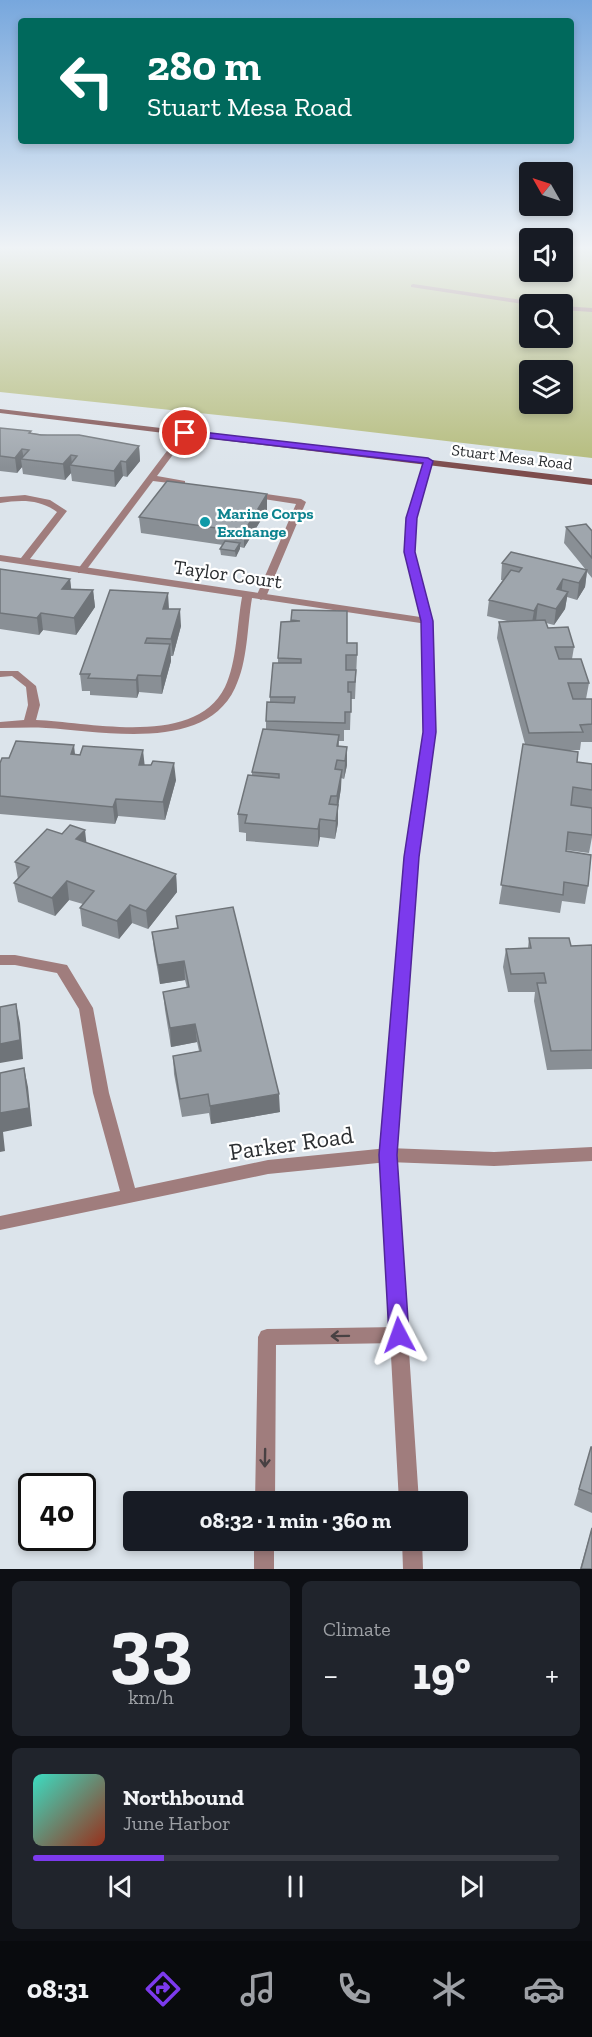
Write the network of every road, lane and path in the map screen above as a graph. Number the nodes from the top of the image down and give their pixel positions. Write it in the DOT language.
graph roads {
  1 [pos="0,411"];
  2 [pos="185,433"];
  3 [pos="428,461"];
  4 [pos="151,478"];
  5 [pos="592,482"];
  6 [pos="197,486"];
  7 [pos="243,493"];
  8 [pos="0,500"];
  9 [pos="0,558"];
  10 [pos="23,562"];
  11 [pos="81,571"];
  12 [pos="247,595"];
  13 [pos="261,597"];
  14 [pos="427,621"];
  15 [pos="0,674"];
  16 [pos="29,724"];
  17 [pos="0,725"];
  18 [pos="0,960"];
  19 [pos="592,1154"];
  20 [pos="388,1155"];
  21 [pos="129,1196"];
  22 [pos="0,1223"];
  23 [pos="399,1335"];
  24 [pos="265,1491"];
  25 [pos="408,1491"];
  26 [pos="264,1551"];
  27 [pos="412,1551"];
  28 [pos="264,1569"];
  29 [pos="414,1569"];
  1 -- 2 [label="main road, Stuart Mesa Road"];
  2 -- 3 [label="main road, Stuart Mesa Road"];
  2 -- 4 [label="street"];
  3 -- 5 [label="main road, Stuart Mesa Road"];
  3 -- 14 [label="street"];
  4 -- 6 [label="street"];
  4 -- 11 [label="street"];
  7 -- 13 [label="street"];
  8 -- 10 [label="street"];
  9 -- 10 [label="street, Taylor Court"];
  10 -- 11 [label="street, Taylor Court"];
  11 -- 12 [label="street, Taylor Court"];
  12 -- 13 [label="street, Taylor Court"];
  12 -- 16 [label="street"];
  13 -- 14 [label="street, Taylor Court"];
  14 -- 20 [label="street"];
  15 -- 16 [label="street"];
  16 -- 17 [label="street"];
  18 -- 21 [label="street"];
  19 -- 20 [label="street, Parker Road"];
  20 -- 21 [label="street, Parker Road"];
  20 -- 23 [label="street"];
  21 -- 22 [label="street, Parker Road"];
  23 -- 24 [label="street, one-way"];
  23 -- 25 [label="street"];
  26 -- 28 [label="street"];
  27 -- 29 [label="street"];
}
